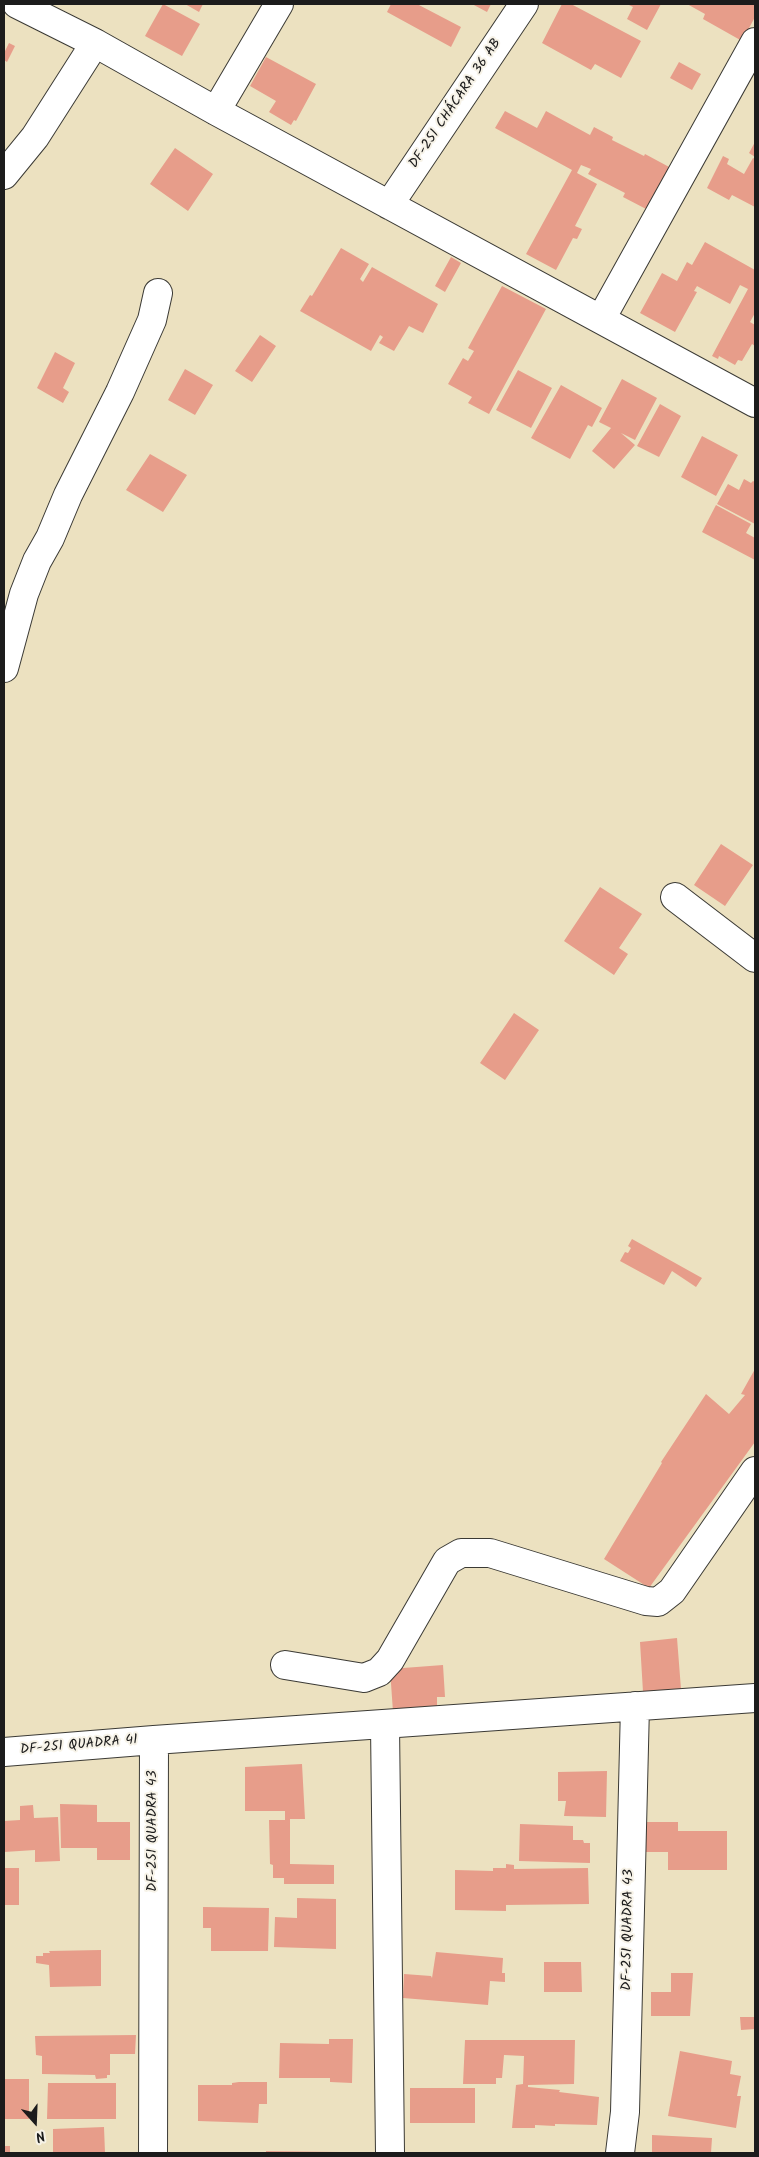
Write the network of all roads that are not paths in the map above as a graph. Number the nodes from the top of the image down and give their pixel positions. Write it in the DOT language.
graph roads {
  1 [pos="280,4"];
  2 [pos="524,4"];
  3 [pos="24,6"];
  4 [pos="755,42"];
  5 [pos="95,43"];
  6 [pos="216,111"];
  7 [pos="4,175"];
  8 [pos="388,205"];
  9 [pos="158,293"];
  10 [pos="601,319"];
  11 [pos="755,403"];
  12 [pos="4,668"];
  13 [pos="675,897"];
  14 [pos="755,958"];
  15 [pos="755,1471"];
  16 [pos="285,1665"];
  17 [pos="755,1698"];
  18 [pos="634,1706"];
  19 [pos="385,1725"];
  20 [pos="154,1740"];
  21 [pos="4,1752"];
  22 [pos="153,2153"];
  23 [pos="390,2153"];
  24 [pos="620,2153"];
  1 -- 6 [label="street"];
  2 -- 8 [label="street, DF-251 CHÁCARA 36 AB"];
  3 -- 5 [label="street"];
  4 -- 10 [label="street"];
  5 -- 6 [label="street"];
  5 -- 7 [label="street"];
  6 -- 8 [label="street"];
  8 -- 10 [label="street"];
  9 -- 12 [label="street"];
  10 -- 11 [label="street"];
  13 -- 14 [label="street"];
  15 -- 16 [label="street"];
  17 -- 18 [label="street"];
  18 -- 19 [label="street"];
  18 -- 24 [label="street, DF-251 QUADRA 43"];
  19 -- 20 [label="street"];
  19 -- 23 [label="street"];
  20 -- 21 [label="street, DF-251 QUADRA 41"];
  20 -- 22 [label="street, DF-251 QUADRA 43"];
}
